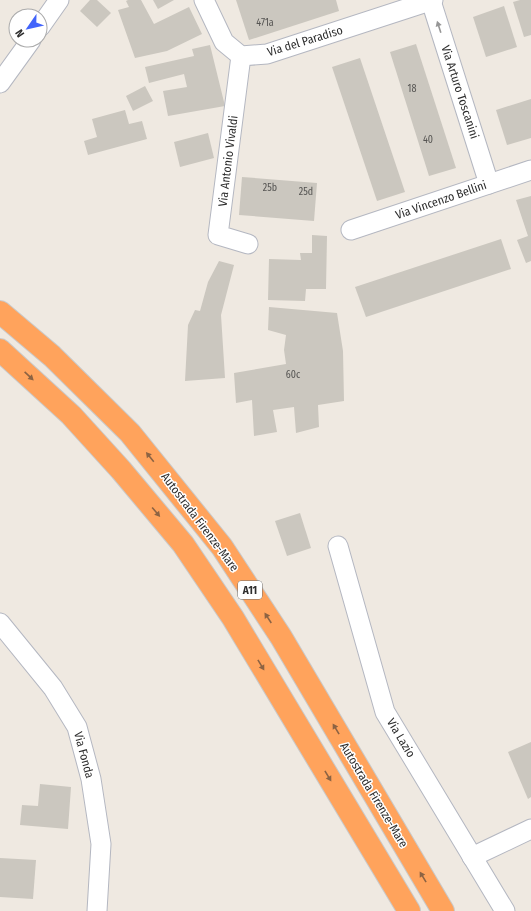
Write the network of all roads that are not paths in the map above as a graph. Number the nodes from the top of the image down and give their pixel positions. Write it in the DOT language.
graph roads {
  1 [pos="59,0"];
  2 [pos="204,0"];
  3 [pos="432,0"];
  4 [pos="48,16"];
  5 [pos="25,48"];
  6 [pos="241,56"];
  7 [pos="0,83"];
  8 [pos="531,170"];
  9 [pos="489,184"];
  10 [pos="351,230"];
  11 [pos="248,244"];
  12 [pos="0,312"];
  13 [pos="0,350"];
  14 [pos="338,546"];
  15 [pos="0,623"];
  16 [pos="531,829"];
  17 [pos="472,857"];
  18 [pos="97,911"];
  19 [pos="409,911"];
  20 [pos="443,911"];
  21 [pos="504,911"];
  1 -- 4 [label="street"];
  2 -- 6 [label="street"];
  3 -- 6 [label="street, Via del Paradiso"];
  9 -- 3 [label="street, Via Arturo Toscanini, one-way"];
  5 -- 7 [label="street"];
  6 -- 11 [label="street, Via Antonio Vivaldi"];
  8 -- 9 [label="street, Via Vincenzo Bellini"];
  9 -- 10 [label="street, Via Vincenzo Bellini"];
  20 -- 12 [label="highway, Autostrada Firenze-Mare / A11, one-way"];
  13 -- 19 [label="highway, A11, one-way"];
  14 -- 17 [label="street, Via Lazio"];
  15 -- 18 [label="street, Via Fonda"];
  16 -- 17 [label="street"];
  17 -- 21 [label="street, Via Lazio"];
}
